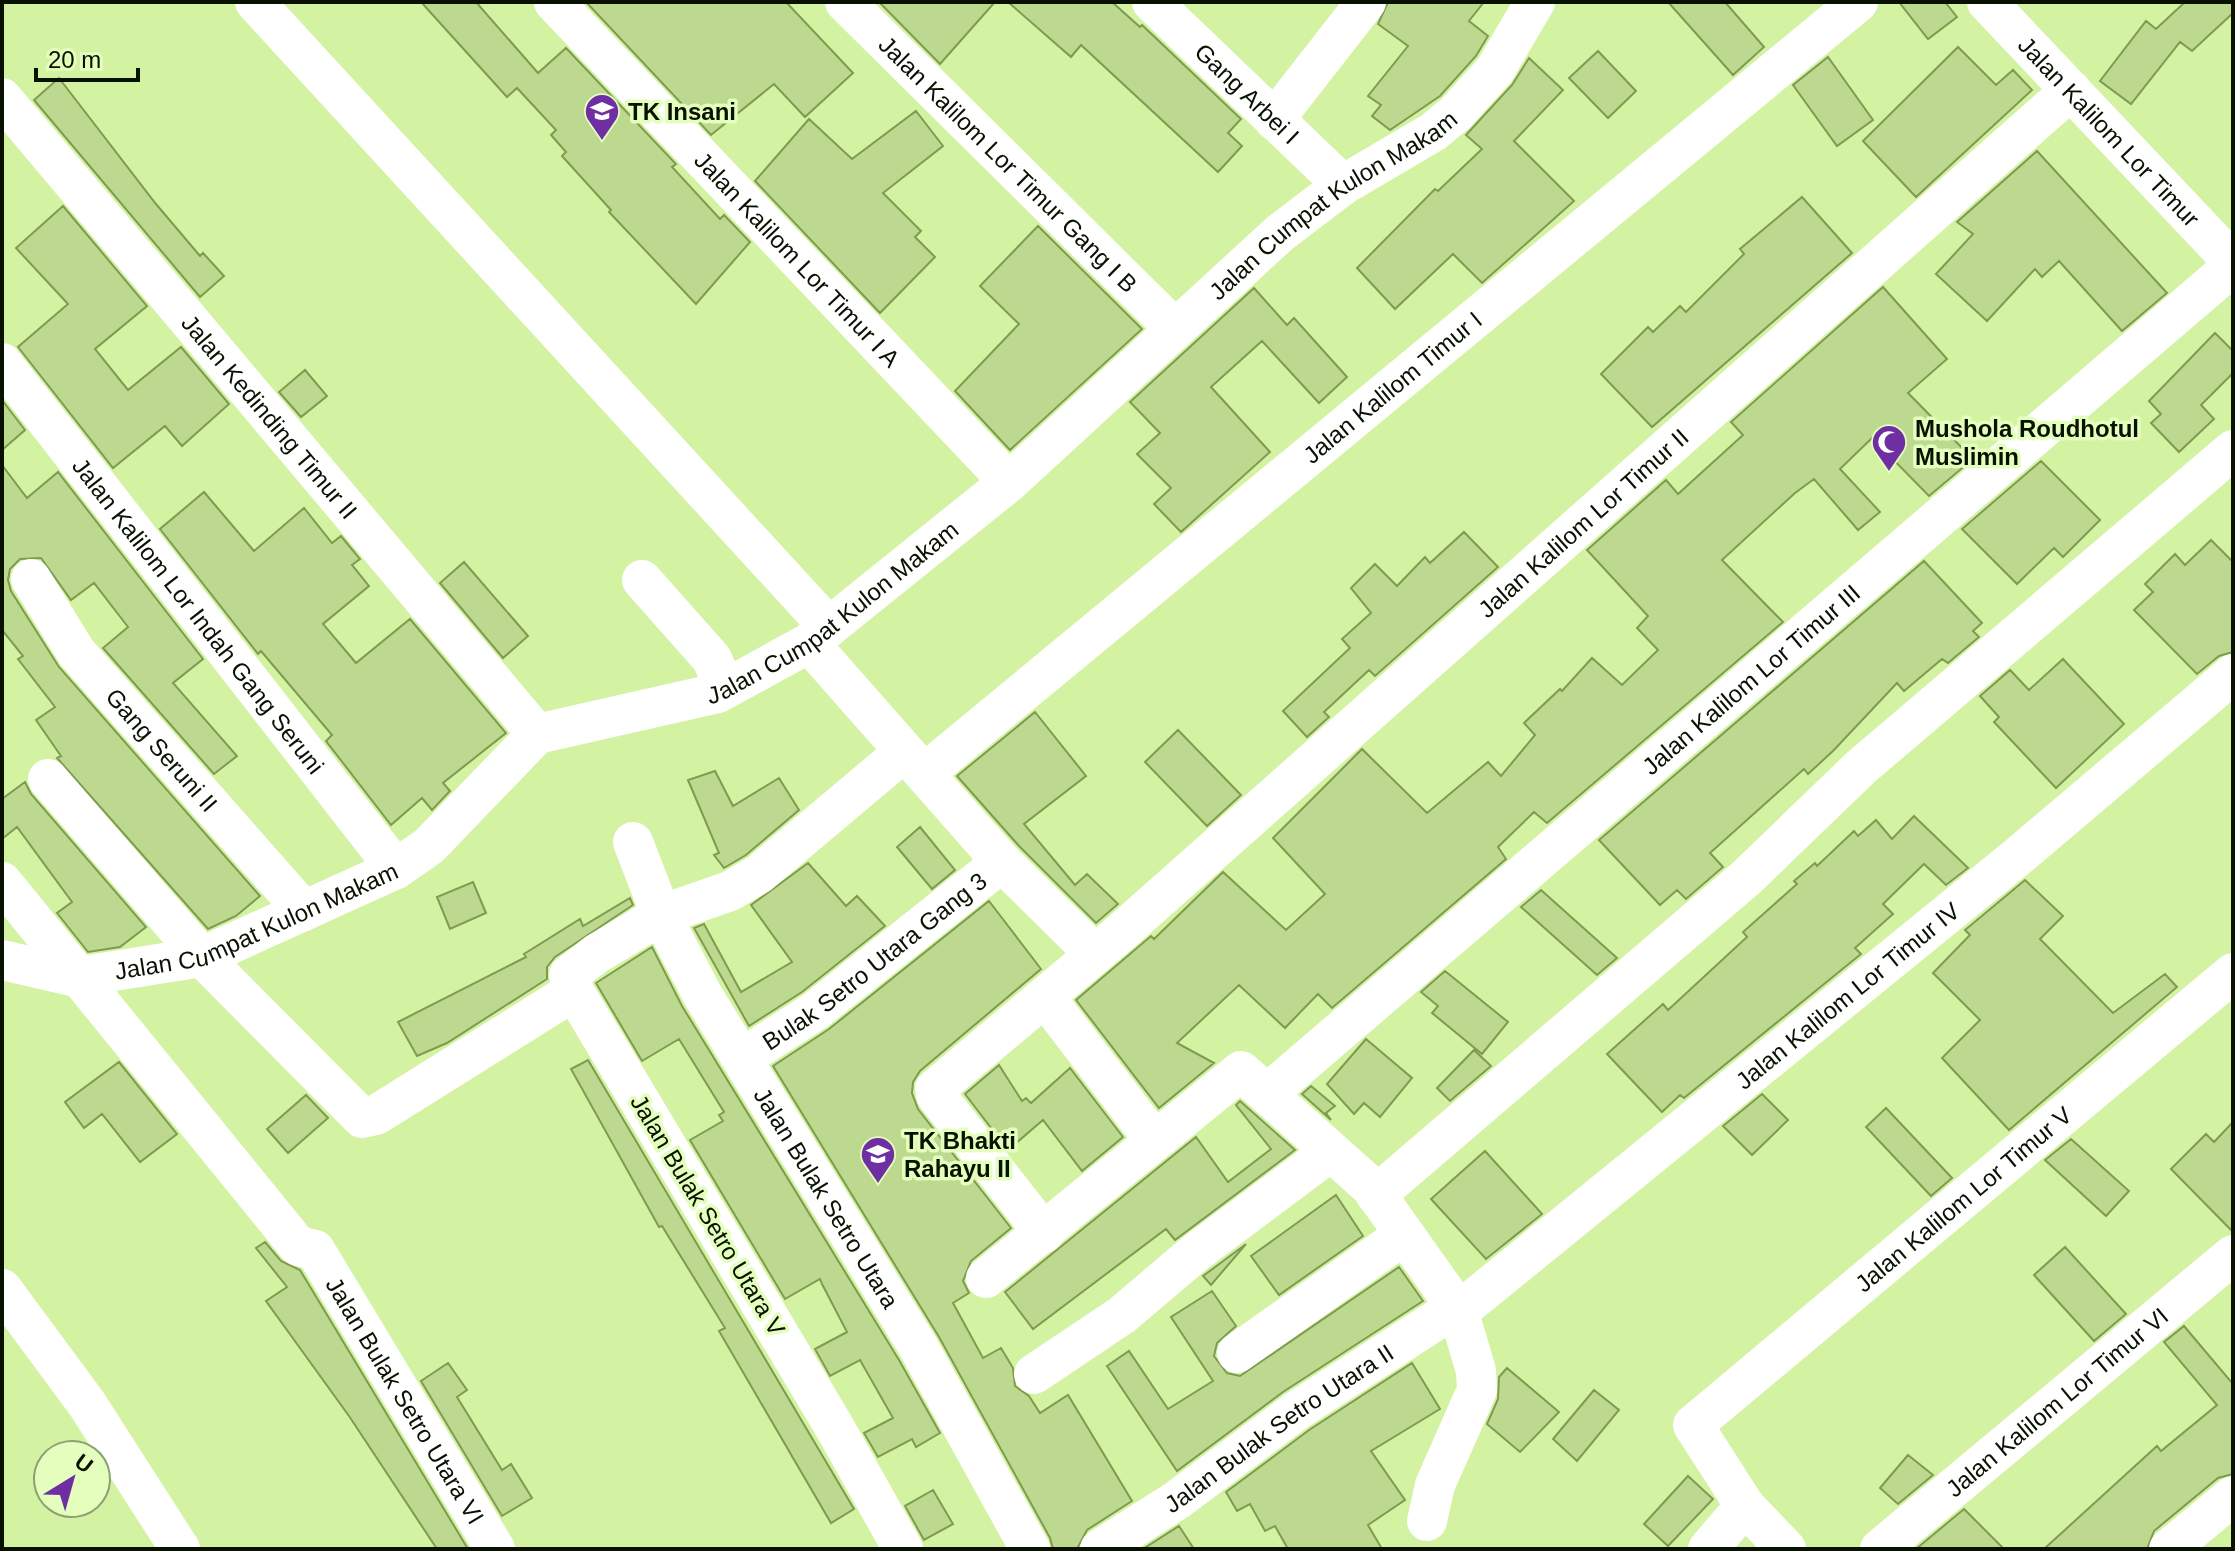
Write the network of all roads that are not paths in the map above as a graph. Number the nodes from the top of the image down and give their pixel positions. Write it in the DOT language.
graph roads {
  1 [pos="255,2"];
  2 [pos="554,2"];
  3 [pos="845,2"];
  4 [pos="1152,2"];
  5 [pos="1366,2"];
  6 [pos="1535,2"];
  7 [pos="1858,2"];
  8 [pos="1987,2"];
  9 [pos="2071,90"];
  10 [pos="2,98"];
  11 [pos="1274,120"];
  12 [pos="1343,185"];
  13 [pos="2233,264"];
  14 [pos="1173,327"];
  15 [pos="2,363"];
  16 [pos="2233,450"];
  17 [pos="1009,482"];
  18 [pos="31,579"];
  19 [pos="642,580"];
  20 [pos="819,635"];
  21 [pos="2233,674"];
  22 [pos="725,689"];
  23 [pos="537,734"];
  24 [pos="914,762"];
  25 [pos="48,779"];
  26 [pos="633,842"];
  27 [pos="1002,862"];
  28 [pos="396,869"];
  29 [pos="2,882"];
  30 [pos="304,911"];
  31 [pos="661,915"];
  32 [pos="1095,954"];
  33 [pos="202,957"];
  34 [pos="2,960"];
  35 [pos="2233,973"];
  36 [pos="76,977"];
  37 [pos="574,991"];
  38 [pos="1045,997"];
  39 [pos="744,1057"];
  40 [pos="1268,1093"];
  41 [pos="1154,1140"];
  42 [pos="1330,1152"];
  43 [pos="1376,1195"];
  44 [pos="1044,1233"];
  45 [pos="1404,1235"];
  46 [pos="2233,1255"];
  47 [pos="986,1278"];
  48 [pos="2,1289"];
  49 [pos="1458,1310"];
  50 [pos="1237,1353"];
  51 [pos="1034,1374"];
  52 [pos="2233,1496"];
  53 [pos="1745,1506"];
  54 [pos="1427,1521"];
  55 [pos="180,1549"];
  56 [pos="495,1549"];
  57 [pos="903,1549"];
  58 [pos="1030,1549"];
  59 [pos="1100,1549"];
  60 [pos="1708,1549"];
  61 [pos="1786,1549"];
  62 [pos="1880,1549"];
  63 [pos="2169,1549"];
  1 -- 20 [label="street"];
  2 -- 17 [label="street, Jalan Kalilom Lor Timur I A"];
  3 -- 14 [label="street, Jalan Kalilom Lor Timur Gang I B"];
  4 -- 11 [label="street, Gang Arbei I"];
  5 -- 11 [label="street"];
  6 -- 12 [label="street, Jalan Cumpat Kulon Makam"];
  7 -- 24 [label="street, Jalan Kalilom Timur I"];
  8 -- 9 [label="street, Jalan Kalilom Lor Timur"];
  9 -- 13 [label="street, Jalan Kalilom Lor Timur"];
  9 -- 32 [label="street, Jalan Kalilom Lor Timur II"];
  10 -- 23 [label="street, Jalan Kedinding Timur II"];
  11 -- 12 [label="street, Gang Arbei I"];
  12 -- 14 [label="street, Jalan Cumpat Kulon Makam"];
  13 -- 40 [label="street, Jalan Kalilom Lor Timur III"];
  14 -- 17 [label="street, Jalan Cumpat Kulon Makam"];
  15 -- 28 [label="street, Jalan Kalilom Lor Indah Gang Seruni"];
  16 -- 43 [label="street"];
  17 -- 20 [label="street, Jalan Cumpat Kulon Makam"];
  18 -- 30 [label="street, Gang Seruni II"];
  19 -- 22 [label="street"];
  20 -- 22 [label="street, Jalan Cumpat Kulon Makam"];
  20 -- 24 [label="street"];
  21 -- 49 [label="street, Jalan Kalilom Lor Timur IV"];
  22 -- 23 [label="street, Jalan Cumpat Kulon Makam"];
  23 -- 28 [label="street, Jalan Cumpat Kulon Makam"];
  24 -- 27 [label="street"];
  24 -- 31 [label="street, Jalan Kalilom Timur I"];
  25 -- 33 [label="street"];
  26 -- 31 [label="street, Jalan Bulak Setro Utara"];
  27 -- 32 [label="street"];
  27 -- 39 [label="street, Bulak Setro Utara Gang 3"];
  28 -- 30 [label="street, Jalan Cumpat Kulon Makam"];
  29 -- 36 [label="street, Jalan Bulak Setro Utara VI"];
  30 -- 33 [label="street, Jalan Cumpat Kulon Makam"];
  31 -- 37 [label="street"];
  31 -- 39 [label="street, Jalan Bulak Setro Utara"];
  32 -- 38 [label="street, Jalan Kalilom Lor Timur II"];
  33 -- 36 [label="street, Jalan Cumpat Kulon Makam"];
  33 -- 37 [label="street"];
  34 -- 36 [label="street, Jalan Cumpat Kulon Makam"];
  35 -- 53 [label="street, Jalan Kalilom Lor Timur V"];
  36 -- 56 [label="street, Jalan Bulak Setro Utara VI"];
  37 -- 57 [label="street, Jalan Bulak Setro Utara V"];
  38 -- 41 [label="street"];
  38 -- 44 [label="street, Jalan Kalilom Lor Timur II"];
  39 -- 58 [label="street, Jalan Bulak Setro Utara"];
  40 -- 41 [label="street"];
  40 -- 42 [label="street"];
  41 -- 44 [label="street"];
  42 -- 43 [label="street"];
  42 -- 51 [label="street"];
  43 -- 45 [label="street"];
  44 -- 47 [label="street"];
  45 -- 49 [label="street"];
  45 -- 50 [label="street"];
  46 -- 62 [label="street, Jalan Kalilom Lor Timur VI"];
  48 -- 55 [label="street"];
  49 -- 54 [label="street"];
  49 -- 59 [label="street, Jalan Bulak Setro Utara II"];
  52 -- 63 [label="street"];
  53 -- 60 [label="street"];
  53 -- 61 [label="street"];
}
